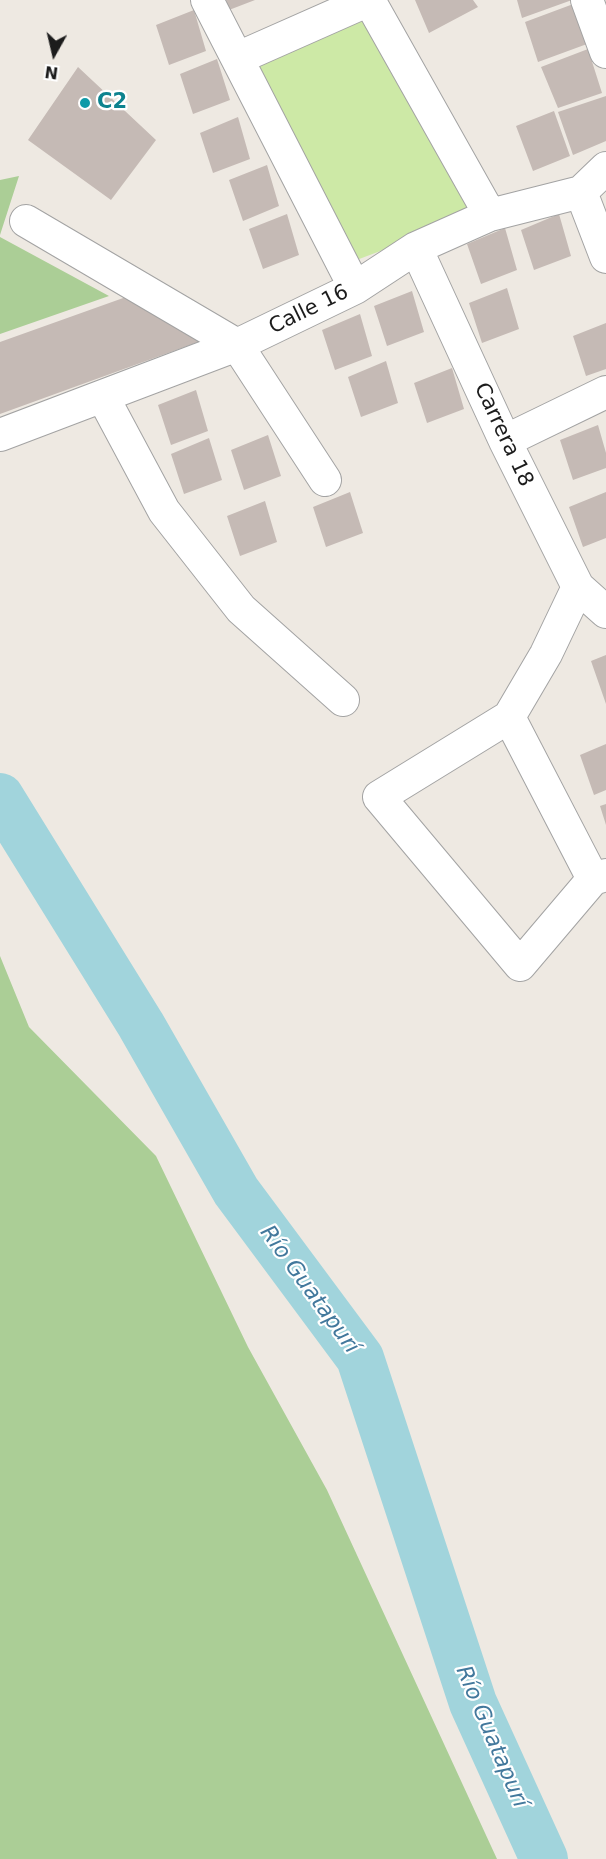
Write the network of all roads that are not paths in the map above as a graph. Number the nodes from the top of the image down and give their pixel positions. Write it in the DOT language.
graph roads {
  1 [pos="207,0"];
  2 [pos="369,0"];
  3 [pos="587,0"];
  4 [pos="606,52"];
  5 [pos="238,58"];
  6 [pos="606,168"];
  7 [pos="581,192"];
  8 [pos="490,215"];
  9 [pos="26,221"];
  10 [pos="416,248"];
  11 [pos="606,257"];
  12 [pos="355,288"];
  13 [pos="237,345"];
  14 [pos="606,392"];
  15 [pos="103,396"];
  16 [pos="0,435"];
  17 [pos="505,441"];
  18 [pos="325,480"];
  19 [pos="578,587"];
  20 [pos="606,612"];
  21 [pos="343,700"];
  22 [pos="509,717"];
  23 [pos="599,877"];
  1 -- 5 [label="street"];
  2 -- 5 [label="street"];
  2 -- 8 [label="street"];
  3 -- 4 [label="street"];
  5 -- 12 [label="street"];
  6 -- 7 [label="street, Calle 16"];
  7 -- 8 [label="street, Calle 16"];
  7 -- 11 [label="street"];
  8 -- 10 [label="street, Calle 16"];
  9 -- 13 [label="street"];
  10 -- 12 [label="street, Calle 16"];
  10 -- 17 [label="street, Carrera 18"];
  12 -- 13 [label="street, Calle 16"];
  13 -- 15 [label="street, Calle 16"];
  13 -- 18 [label="street"];
  14 -- 17 [label="street"];
  15 -- 16 [label="street, Calle 16"];
  15 -- 21 [label="street"];
  17 -- 19 [label="street, Carrera 18"];
  19 -- 20 [label="street, Carrera 18"];
  19 -- 22 [label="street"];
  22 -- 23 [label="street"];
  22 -- 23 [label="street"];
}
